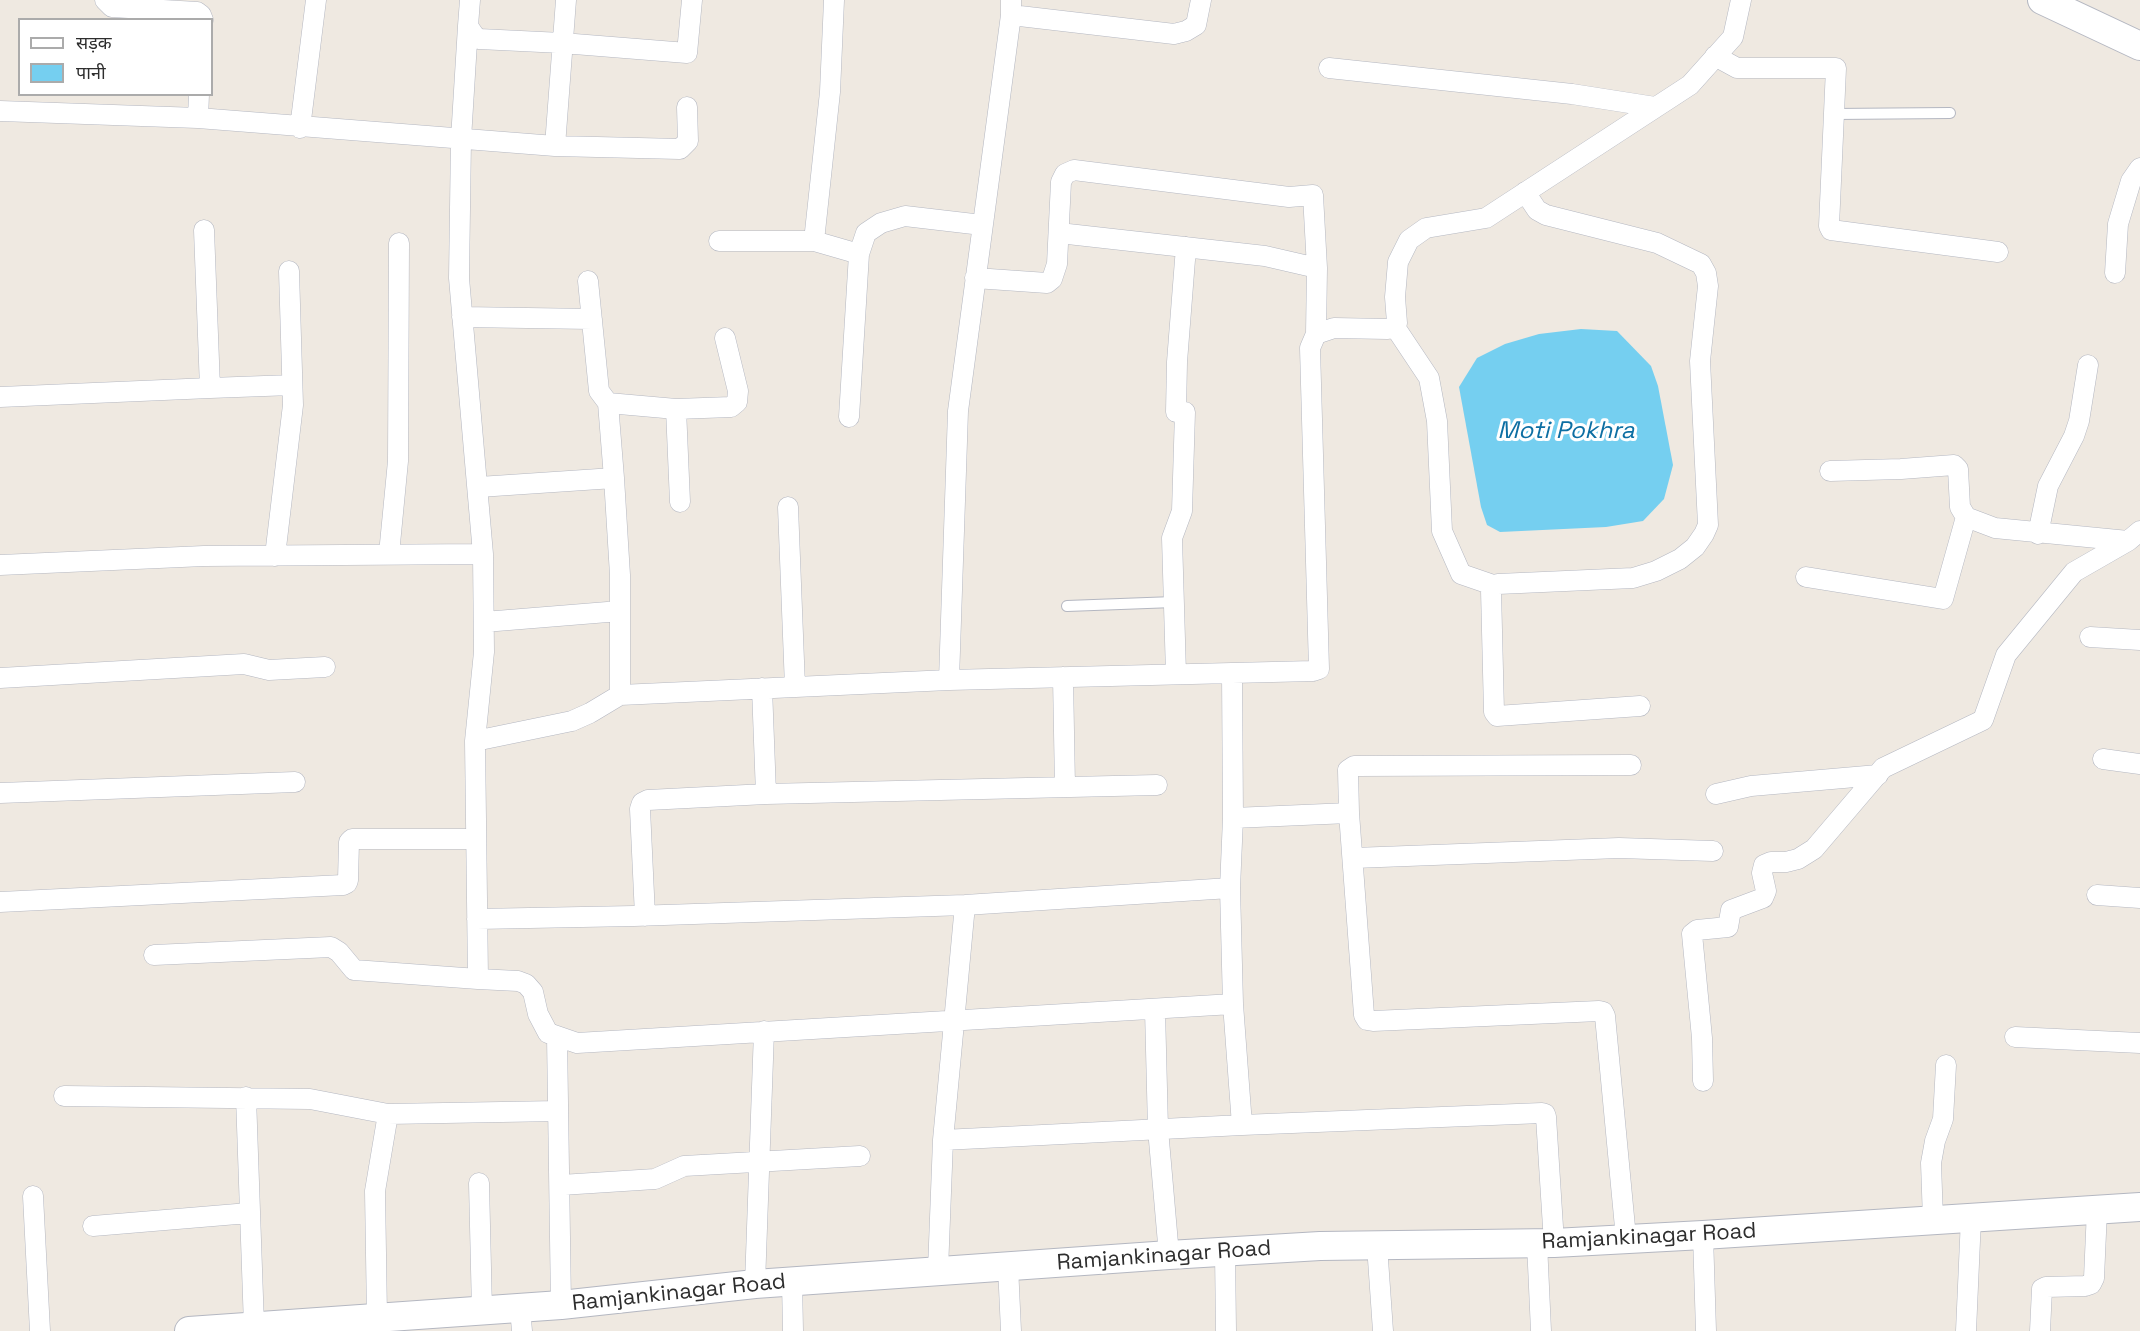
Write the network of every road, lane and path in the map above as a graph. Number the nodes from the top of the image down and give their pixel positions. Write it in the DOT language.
graph roads {
  1 [pos="105,0"];
  2 [pos="316,0"];
  3 [pos="470,0"];
  4 [pos="566,0"];
  5 [pos="692,0"];
  6 [pos="834,0"];
  7 [pos="1201,0"];
  8 [pos="1741,0"];
  9 [pos="2042,0"];
  10 [pos="1011,7"];
  11 [pos="202,18"];
  12 [pos="468,26"];
  13 [pos="562,43"];
  14 [pos="2140,46"];
  15 [pos="1715,56"];
  16 [pos="1329,68"];
  17 [pos="199,96"];
  18 [pos="687,107"];
  19 [pos="1655,107"];
  20 [pos="0,111"];
  21 [pos="1950,113"];
  22 [pos="1834,114"];
  23 [pos="198,118"];
  24 [pos="300,128"];
  25 [pos="461,139"];
  26 [pos="555,146"];
  27 [pos="2140,168"];
  28 [pos="1525,192"];
  29 [pos="982,225"];
  30 [pos="204,230"];
  31 [pos="1059,233"];
  32 [pos="719,241"];
  33 [pos="814,241"];
  34 [pos="399,243"];
  35 [pos="1186,247"];
  36 [pos="1998,252"];
  37 [pos="859,254"];
  38 [pos="1317,268"];
  39 [pos="289,271"];
  40 [pos="2115,273"];
  41 [pos="975,278"];
  42 [pos="588,281"];
  43 [pos="462,316"];
  44 [pos="592,319"];
  45 [pos="1395,327"];
  46 [pos="1316,334"];
  47 [pos="725,338"];
  48 [pos="2088,365"];
  49 [pos="292,385"];
  50 [pos="210,388"];
  51 [pos="0,397"];
  52 [pos="608,403"];
  53 [pos="676,409"];
  54 [pos="849,417"];
  55 [pos="1830,471"];
  56 [pos="614,478"];
  57 [pos="478,487"];
  58 [pos="680,502"];
  59 [pos="788,507"];
  60 [pos="1965,517"];
  61 [pos="2038,534"];
  62 [pos="2134,536"];
  63 [pos="389,554"];
  64 [pos="483,554"];
  65 [pos="275,556"];
  66 [pos="0,565"];
  67 [pos="1806,577"];
  68 [pos="1493,585"];
  69 [pos="1174,602"];
  70 [pos="1067,606"];
  71 [pos="620,611"];
  72 [pos="484,622"];
  73 [pos="2090,637"];
  74 [pos="2140,640"];
  75 [pos="325,667"];
  76 [pos="1232,673"];
  77 [pos="1176,674"];
  78 [pos="1063,677"];
  79 [pos="0,678"];
  80 [pos="949,680"];
  81 [pos="795,687"];
  82 [pos="762,688"];
  83 [pos="620,695"];
  84 [pos="1640,706"];
  85 [pos="475,741"];
  86 [pos="2103,759"];
  87 [pos="2140,764"];
  88 [pos="1631,765"];
  89 [pos="1878,775"];
  90 [pos="295,782"];
  91 [pos="1157,785"];
  92 [pos="1065,787"];
  93 [pos="0,794"];
  94 [pos="766,794"];
  95 [pos="1716,794"];
  96 [pos="1349,813"];
  97 [pos="1233,818"];
  98 [pos="476,839"];
  99 [pos="1713,851"];
  100 [pos="1354,858"];
  101 [pos="1230,888"];
  102 [pos="2097,895"];
  103 [pos="2140,898"];
  104 [pos="0,902"];
  105 [pos="965,905"];
  106 [pos="645,916"];
  107 [pos="477,919"];
  108 [pos="154,955"];
  109 [pos="478,979"];
  110 [pos="1233,1004"];
  111 [pos="1155,1010"];
  112 [pos="956,1021"];
  113 [pos="764,1031"];
  114 [pos="557,1036"];
  115 [pos="2015,1037"];
  116 [pos="2140,1043"];
  117 [pos="1946,1065"];
  118 [pos="1703,1081"];
  119 [pos="64,1096"];
  120 [pos="246,1097"];
  121 [pos="558,1111"];
  122 [pos="388,1114"];
  123 [pos="1242,1125"];
  124 [pos="1158,1129"];
  125 [pos="943,1140"];
  126 [pos="860,1156"];
  127 [pos="759,1162"];
  128 [pos="478,1183"];
  129 [pos="561,1185"];
  130 [pos="33,1196"];
  131 [pos="2140,1207"];
  132 [pos="2097,1210"];
  133 [pos="249,1213"];
  134 [pos="1971,1218"];
  135 [pos="1933,1220"];
  136 [pos="93,1226"];
  137 [pos="1703,1235"];
  138 [pos="1626,1238"];
  139 [pos="1545,1243"];
  140 [pos="1377,1245"];
  141 [pos="1225,1252"];
  142 [pos="1169,1255"];
  143 [pos="1008,1266"];
  144 [pos="938,1270"];
  145 [pos="792,1281"];
  146 [pos="755,1284"];
  147 [pos="561,1305"];
  148 [pos="482,1311"];
  149 [pos="377,1317"];
  150 [pos="521,1320"];
  151 [pos="255,1326"];
  152 [pos="40,1331"];
  153 [pos="189,1331"];
  154 [pos="793,1331"];
  155 [pos="1011,1331"];
  156 [pos="1226,1331"];
  157 [pos="1383,1331"];
  158 [pos="1541,1331"];
  159 [pos="1706,1331"];
  160 [pos="1966,1331"];
  161 [pos="2040,1331"];
  1 -- 11 [label="street"];
  2 -- 24 [label="street"];
  3 -- 12 [label="street"];
  4 -- 13 [label="street"];
  5 -- 13 [label="street"];
  6 -- 33 [label="street"];
  7 -- 10 [label="street"];
  8 -- 15 [label="street"];
  9 -- 14 [label="street"];
  10 -- 29 [label="street"];
  12 -- 13 [label="street"];
  12 -- 25 [label="street"];
  13 -- 26 [label="street"];
  15 -- 19 [label="street"];
  15 -- 22 [label="street"];
  16 -- 19 [label="street"];
  17 -- 23 [label="street"];
  18 -- 26 [label="street"];
  19 -- 28 [label="street"];
  20 -- 23 [label="street"];
  21 -- 22 [label="lane"];
  22 -- 36 [label="street"];
  23 -- 24 [label="street"];
  24 -- 25 [label="street"];
  25 -- 26 [label="street"];
  25 -- 43 [label="street"];
  27 -- 40 [label="street"];
  28 -- 45 [label="street"];
  28 -- 68 [label="street"];
  29 -- 37 [label="street"];
  29 -- 41 [label="street"];
  30 -- 50 [label="street"];
  31 -- 35 [label="street"];
  31 -- 38 [label="street"];
  31 -- 41 [label="street"];
  32 -- 33 [label="street"];
  33 -- 37 [label="street"];
  34 -- 63 [label="street"];
  35 -- 38 [label="street"];
  35 -- 69 [label="street"];
  37 -- 54 [label="street"];
  38 -- 46 [label="street"];
  39 -- 49 [label="street"];
  41 -- 80 [label="street"];
  42 -- 44 [label="street"];
  43 -- 44 [label="street"];
  43 -- 57 [label="street"];
  44 -- 52 [label="street"];
  45 -- 46 [label="street"];
  45 -- 68 [label="street"];
  46 -- 76 [label="street"];
  47 -- 53 [label="street"];
  48 -- 61 [label="street"];
  49 -- 50 [label="street"];
  49 -- 65 [label="street"];
  50 -- 51 [label="street"];
  52 -- 53 [label="street"];
  52 -- 56 [label="street"];
  53 -- 58 [label="street"];
  55 -- 60 [label="street"];
  56 -- 57 [label="street"];
  56 -- 71 [label="street"];
  57 -- 64 [label="street"];
  59 -- 81 [label="street"];
  60 -- 61 [label="street"];
  60 -- 67 [label="street"];
  61 -- 62 [label="street"];
  62 -- 89 [label="street"];
  63 -- 64 [label="street"];
  63 -- 65 [label="street"];
  64 -- 72 [label="street"];
  65 -- 66 [label="street"];
  68 -- 84 [label="street"];
  69 -- 70 [label="lane"];
  69 -- 77 [label="street"];
  71 -- 72 [label="street"];
  71 -- 83 [label="street"];
  72 -- 85 [label="street"];
  73 -- 74 [label="street"];
  75 -- 79 [label="street"];
  76 -- 77 [label="street"];
  76 -- 97 [label="street"];
  77 -- 78 [label="street"];
  78 -- 80 [label="street"];
  78 -- 92 [label="street"];
  80 -- 81 [label="street"];
  81 -- 82 [label="street"];
  82 -- 83 [label="street"];
  82 -- 94 [label="street"];
  83 -- 85 [label="street"];
  85 -- 98 [label="street"];
  86 -- 87 [label="street"];
  88 -- 96 [label="street"];
  89 -- 95 [label="street"];
  89 -- 118 [label="street"];
  90 -- 93 [label="street"];
  91 -- 92 [label="street"];
  92 -- 94 [label="street"];
  94 -- 106 [label="street"];
  96 -- 97 [label="street"];
  96 -- 100 [label="street"];
  97 -- 101 [label="street"];
  98 -- 104 [label="street"];
  98 -- 107 [label="street"];
  99 -- 100 [label="street"];
  100 -- 138 [label="street"];
  101 -- 105 [label="street"];
  101 -- 110 [label="street"];
  102 -- 103 [label="street"];
  105 -- 106 [label="street"];
  105 -- 112 [label="street"];
  106 -- 107 [label="street"];
  107 -- 109 [label="street"];
  108 -- 109 [label="street"];
  109 -- 114 [label="street"];
  110 -- 111 [label="street"];
  110 -- 123 [label="street"];
  111 -- 112 [label="street"];
  111 -- 124 [label="street"];
  112 -- 113 [label="street"];
  112 -- 125 [label="street"];
  113 -- 114 [label="street"];
  113 -- 127 [label="street"];
  114 -- 121 [label="street"];
  115 -- 116 [label="street"];
  117 -- 135 [label="street"];
  119 -- 120 [label="street"];
  120 -- 122 [label="street"];
  120 -- 133 [label="street"];
  121 -- 122 [label="street"];
  121 -- 129 [label="street"];
  122 -- 149 [label="street"];
  123 -- 124 [label="street"];
  123 -- 139 [label="street"];
  124 -- 125 [label="street"];
  124 -- 142 [label="street"];
  125 -- 144 [label="street"];
  126 -- 127 [label="street"];
  127 -- 129 [label="street"];
  127 -- 146 [label="street"];
  128 -- 148 [label="street"];
  129 -- 147 [label="street"];
  130 -- 152 [label="street"];
  131 -- 132 [label="street, Ramjankinagar Road"];
  132 -- 134 [label="street, Ramjankinagar Road"];
  132 -- 161 [label="street"];
  133 -- 136 [label="street"];
  133 -- 151 [label="street"];
  134 -- 135 [label="street, Ramjankinagar Road"];
  134 -- 160 [label="street"];
  135 -- 137 [label="street, Ramjankinagar Road"];
  137 -- 138 [label="street, Ramjankinagar Road"];
  137 -- 159 [label="street"];
  138 -- 139 [label="street, Ramjankinagar Road"];
  139 -- 140 [label="street, Ramjankinagar Road"];
  139 -- 158 [label="street"];
  140 -- 141 [label="street, Ramjankinagar Road"];
  140 -- 157 [label="street"];
  141 -- 142 [label="street, Ramjankinagar Road"];
  141 -- 156 [label="street"];
  142 -- 143 [label="street, Ramjankinagar Road"];
  143 -- 144 [label="street, Ramjankinagar Road"];
  143 -- 155 [label="street"];
  144 -- 145 [label="street, Ramjankinagar Road"];
  145 -- 146 [label="street, Ramjankinagar Road"];
  145 -- 154 [label="street"];
  146 -- 147 [label="street, Ramjankinagar Road"];
  147 -- 150 [label="street, Ramjankinagar Road"];
  148 -- 149 [label="street, Ramjankinagar Road"];
  148 -- 150 [label="street, Ramjankinagar Road"];
  149 -- 151 [label="street, Ramjankinagar Road"];
  151 -- 153 [label="street, Ramjankinagar Road"];
}
